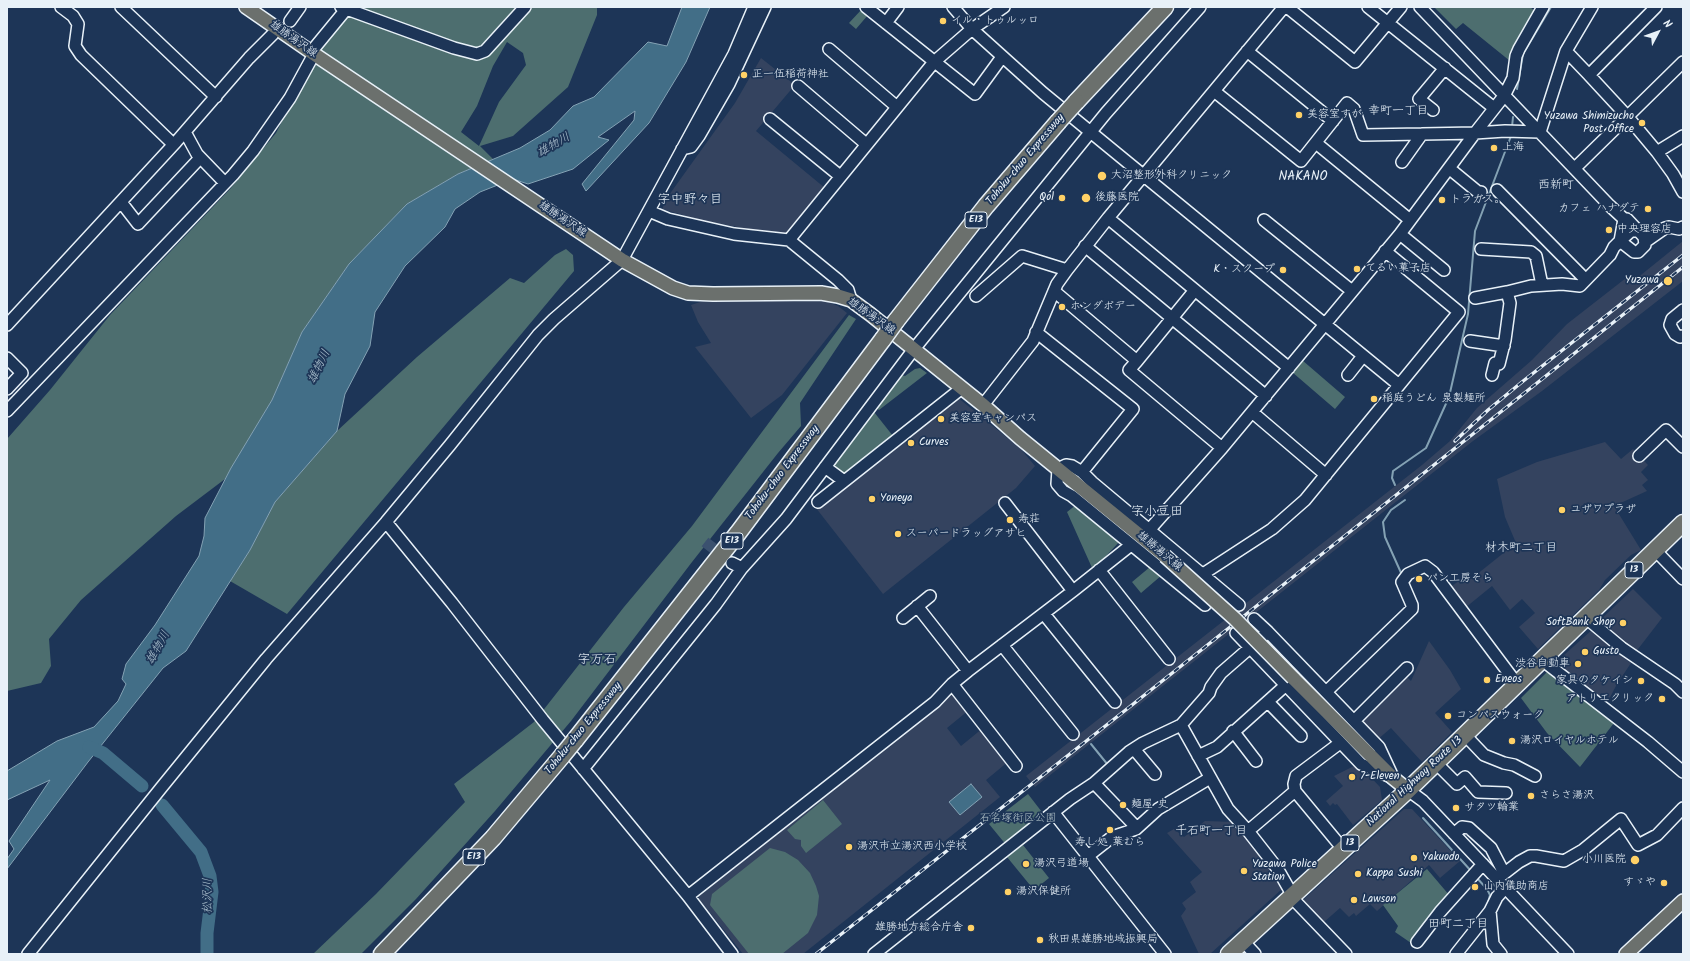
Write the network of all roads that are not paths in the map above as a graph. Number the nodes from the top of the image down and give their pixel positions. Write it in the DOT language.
graph roads {
  1 [pos="61,7"];
  2 [pos="121,7"];
  3 [pos="246,7"];
  4 [pos="300,7"];
  5 [pos="526,7"];
  6 [pos="754,7"];
  7 [pos="765,7"];
  8 [pos="866,7"];
  9 [pos="898,7"];
  10 [pos="953,7"];
  11 [pos="1004,7"];
  12 [pos="1165,7"];
  13 [pos="1200,7"];
  14 [pos="1284,7"];
  15 [pos="1287,7"];
  16 [pos="1368,7"];
  17 [pos="1401,7"];
  18 [pos="1420,7"];
  19 [pos="1543,7"];
  20 [pos="1592,7"];
  21 [pos="1656,7"];
  22 [pos="345,8"];
  23 [pos="290,21"];
  24 [pos="886,23"];
  25 [pos="1388,23"];
  26 [pos="972,29"];
  27 [pos="273,34"];
  28 [pos="829,49"];
  29 [pos="1247,51"];
  30 [pos="1566,51"];
  31 [pos="312,53"];
  32 [pos="1002,58"];
  33 [pos="934,62"];
  34 [pos="1683,62"];
  35 [pos="1445,68"];
  36 [pos="1589,75"];
  37 [pos="798,86"];
  38 [pos="1214,91"];
  39 [pos="1504,96"];
  40 [pos="216,98"];
  41 [pos="897,106"];
  42 [pos="1494,108"];
  43 [pos="1432,110"];
  44 [pos="1627,116"];
  45 [pos="770,119"];
  46 [pos="1334,121"];
  47 [pos="184,132"];
  48 [pos="1090,132"];
  49 [pos="1540,132"];
  50 [pos="1475,133"];
  51 [pos="1422,134"];
  52 [pos="1683,136"];
  53 [pos="1316,143"];
  54 [pos="174,144"];
  55 [pos="866,144"];
  56 [pos="682,149"];
  57 [pos="1657,152"];
  58 [pos="200,158"];
  59 [pos="1402,162"];
  60 [pos="1575,168"];
  61 [pos="1450,169"];
  62 [pos="1144,175"];
  63 [pos="840,176"];
  64 [pos="225,184"];
  65 [pos="1497,190"];
  66 [pos="1481,192"];
  67 [pos="1683,192"];
  68 [pos="121,202"];
  69 [pos="649,211"];
  70 [pos="1108,218"];
  71 [pos="1624,219"];
  72 [pos="1264,220"];
  73 [pos="1410,220"];
  74 [pos="1683,227"];
  75 [pos="1637,231"];
  76 [pos="1400,234"];
  77 [pos="789,240"];
  78 [pos="1620,241"];
  79 [pos="1645,242"];
  80 [pos="1085,246"];
  81 [pos="1481,250"];
  82 [pos="1385,251"];
  83 [pos="622,260"];
  84 [pos="1067,270"];
  85 [pos="1444,270"];
  86 [pos="1585,279"];
  87 [pos="1542,285"];
  88 [pos="1195,290"];
  89 [pos="1054,291"];
  90 [pos="1352,291"];
  91 [pos="1507,292"];
  92 [pos="976,296"];
  93 [pos="1475,298"];
  94 [pos="851,300"];
  95 [pos="1683,310"];
  96 [pos="1173,318"];
  97 [pos="7,324"];
  98 [pos="1324,325"];
  99 [pos="1036,332"];
  100 [pos="1683,336"];
  101 [pos="1470,341"];
  102 [pos="1504,346"];
  103 [pos="914,349"];
  104 [pos="1363,356"];
  105 [pos="7,358"];
  106 [pos="1137,360"];
  107 [pos="1289,368"];
  108 [pos="1348,375"];
  109 [pos="1492,375"];
  110 [pos="1399,385"];
  111 [pos="962,388"];
  112 [pos="7,389"];
  113 [pos="1266,396"];
  114 [pos="983,405"];
  115 [pos="7,411"];
  116 [pos="1252,412"];
  117 [pos="1683,447"];
  118 [pos="1222,448"];
  119 [pos="1640,456"];
  120 [pos="825,467"];
  121 [pos="1058,469"];
  122 [pos="1082,472"];
  123 [pos="1326,475"];
  124 [pos="844,481"];
  125 [pos="818,502"];
  126 [pos="1005,503"];
  127 [pos="386,522"];
  128 [pos="1683,523"];
  129 [pos="1150,529"];
  130 [pos="1131,545"];
  131 [pos="1655,550"];
  132 [pos="1100,570"];
  133 [pos="1202,574"];
  134 [pos="1683,579"];
  135 [pos="1183,587"];
  136 [pos="1073,591"];
  137 [pos="930,596"];
  138 [pos="1204,605"];
  139 [pos="1239,605"];
  140 [pos="917,606"];
  141 [pos="1044,614"];
  142 [pos="1586,617"];
  143 [pos="903,618"];
  144 [pos="1254,619"];
  145 [pos="1268,632"];
  146 [pos="1236,633"];
  147 [pos="1002,645"];
  148 [pos="1251,647"];
  149 [pos="1169,659"];
  150 [pos="1542,660"];
  151 [pos="1407,668"];
  152 [pos="968,671"];
  153 [pos="952,684"];
  154 [pos="1517,684"];
  155 [pos="1286,685"];
  156 [pos="1326,692"];
  157 [pos="1683,692"];
  158 [pos="1115,702"];
  159 [pos="1268,702"];
  160 [pos="1354,721"];
  161 [pos="1181,725"];
  162 [pos="1233,731"];
  163 [pos="1073,734"];
  164 [pos="1465,735"];
  165 [pos="1301,736"];
  166 [pos="1340,743"];
  167 [pos="1134,749"];
  168 [pos="1198,756"];
  169 [pos="1256,761"];
  170 [pos="1436,763"];
  171 [pos="1016,766"];
  172 [pos="583,769"];
  173 [pos="1683,772"];
  174 [pos="1154,774"];
  175 [pos="1535,776"];
  176 [pos="1210,778"];
  177 [pos="1393,778"];
  178 [pos="1094,783"];
  179 [pos="1408,790"];
  180 [pos="1295,792"];
  181 [pos="1506,793"];
  182 [pos="1683,808"];
  183 [pos="1053,812"];
  184 [pos="1137,828"];
  185 [pos="1248,831"];
  186 [pos="1454,834"];
  187 [pos="1344,849"];
  188 [pos="1088,856"];
  189 [pos="1483,864"];
  190 [pos="1500,876"];
  191 [pos="1505,888"];
  192 [pos="1293,895"];
  193 [pos="688,896"];
  194 [pos="1683,902"];
  195 [pos="1487,915"];
  196 [pos="1243,941"];
  197 [pos="1417,942"];
  198 [pos="881,952"];
  199 [pos="28,954"];
  200 [pos="382,954"];
  201 [pos="732,954"];
  202 [pos="1165,954"];
  203 [pos="1229,954"];
  204 [pos="1255,954"];
  205 [pos="1346,954"];
  206 [pos="1456,954"];
  207 [pos="1500,954"];
  208 [pos="1568,954"];
  209 [pos="1626,954"];
  1 -- 54 [label="street"];
  2 -- 40 [label="street"];
  3 -- 31 [label="main road, 雄勝湯沢線"];
  4 -- 23 [label="street"];
  5 -- 22 [label="street"];
  6 -- 56 [label="street"];
  7 -- 56 [label="street"];
  8 -- 24 [label="street"];
  9 -- 24 [label="street"];
  10 -- 26 [label="street"];
  11 -- 26 [label="street"];
  12 -- 200 [label="highway, Tohoku-chuo Expressway / E13, bridge"];
  13 -- 48 [label="street"];
  14 -- 29 [label="street"];
  15 -- 25 [label="street"];
  16 -- 25 [label="street"];
  17 -- 25 [label="street"];
  18 -- 39 [label="street"];
  19 -- 39 [label="street"];
  20 -- 30 [label="street"];
  21 -- 36 [label="street"];
  22 -- 31 [label="street"];
  24 -- 33 [label="street"];
  25 -- 35 [label="street"];
  26 -- 32 [label="street"];
  26 -- 33 [label="street"];
  27 -- 40 [label="street"];
  28 -- 41 [label="street"];
  29 -- 38 [label="street"];
  29 -- 46 [label="street"];
  30 -- 36 [label="street"];
  30 -- 49 [label="street"];
  31 -- 64 [label="street"];
  31 -- 83 [label="main road, 雄勝湯沢線"];
  32 -- 33 [label="street"];
  32 -- 48 [label="street"];
  33 -- 41 [label="street"];
  34 -- 44 [label="street"];
  35 -- 42 [label="street"];
  35 -- 43 [label="street"];
  36 -- 44 [label="street"];
  37 -- 55 [label="street"];
  38 -- 53 [label="street"];
  38 -- 62 [label="street"];
  39 -- 42 [label="street"];
  39 -- 49 [label="street"];
  40 -- 47 [label="street"];
  41 -- 55 [label="street"];
  42 -- 50 [label="street"];
  44 -- 57 [label="street"];
  44 -- 60 [label="street"];
  45 -- 63 [label="street"];
  46 -- 51 [label="street"];
  46 -- 53 [label="street"];
  47 -- 54 [label="street"];
  47 -- 58 [label="street"];
  48 -- 62 [label="street"];
  48 -- 103 [label="street"];
  49 -- 50 [label="street"];
  49 -- 60 [label="street"];
  50 -- 51 [label="street"];
  50 -- 61 [label="street"];
  51 -- 59 [label="street"];
  52 -- 57 [label="street"];
  53 -- 73 [label="street"];
  54 -- 68 [label="street"];
  55 -- 63 [label="street"];
  56 -- 69 [label="street"];
  57 -- 67 [label="street"];
  58 -- 64 [label="street"];
  58 -- 68 [label="street"];
  60 -- 71 [label="street"];
  61 -- 66 [label="street"];
  61 -- 73 [label="street"];
  62 -- 70 [label="street"];
  62 -- 98 [label="street"];
  63 -- 77 [label="street"];
  64 -- 115 [label="street"];
  65 -- 86 [label="street"];
  68 -- 97 [label="street"];
  69 -- 77 [label="street"];
  69 -- 83 [label="street"];
  70 -- 80 [label="street"];
  70 -- 88 [label="street"];
  71 -- 75 [label="street"];
  71 -- 78 [label="street"];
  72 -- 90 [label="street"];
  73 -- 76 [label="street"];
  74 -- 79 [label="street"];
  75 -- 78 [label="street"];
  75 -- 79 [label="street"];
  76 -- 82 [label="street"];
  76 -- 85 [label="street"];
  77 -- 94 [label="street"];
  78 -- 79 [label="street"];
  78 -- 86 [label="street"];
  80 -- 84 [label="street"];
  80 -- 96 [label="street"];
  81 -- 87 [label="street"];
  82 -- 90 [label="street"];
  82 -- 110 [label="street"];
  83 -- 94 [label="main road, 雄勝湯沢線"];
  83 -- 127 [label="street"];
  84 -- 89 [label="street"];
  84 -- 92 [label="street"];
  86 -- 87 [label="street"];
  87 -- 91 [label="street"];
  88 -- 96 [label="street"];
  88 -- 107 [label="street"];
  89 -- 99 [label="street"];
  89 -- 106 [label="street"];
  90 -- 98 [label="street"];
  91 -- 93 [label="street"];
  91 -- 102 [label="street"];
  94 -- 103 [label="main road, 雄勝湯沢線"];
  95 -- 100 [label="street"];
  96 -- 106 [label="street"];
  96 -- 113 [label="street"];
  98 -- 104 [label="street"];
  98 -- 107 [label="street"];
  99 -- 114 [label="street"];
  99 -- 122 [label="street"];
  101 -- 102 [label="street"];
  102 -- 109 [label="street"];
  103 -- 111 [label="main road, 雄勝湯沢線"];
  103 -- 120 [label="street"];
  104 -- 108 [label="street"];
  104 -- 110 [label="street"];
  105 -- 112 [label="street"];
  106 -- 118 [label="street"];
  107 -- 113 [label="street"];
  110 -- 123 [label="street"];
  111 -- 114 [label="main road, 雄勝湯沢線"];
  111 -- 124 [label="street"];
  113 -- 116 [label="street"];
  114 -- 121 [label="main road, 雄勝湯沢線"];
  116 -- 118 [label="street"];
  116 -- 123 [label="street"];
  117 -- 119 [label="street"];
  118 -- 129 [label="street"];
  120 -- 124 [label="street"];
  120 -- 172 [label="street"];
  121 -- 122 [label="street"];
  121 -- 130 [label="street"];
  121 -- 177 [label="main road, 雄勝湯沢線, bridge"];
  122 -- 129 [label="street"];
  123 -- 133 [label="street"];
  124 -- 125 [label="street"];
  126 -- 136 [label="street"];
  127 -- 172 [label="street"];
  127 -- 199 [label="street"];
  128 -- 131 [label="highway, National Highway Route 13 / 13"];
  129 -- 133 [label="street"];
  130 -- 132 [label="street"];
  130 -- 135 [label="street"];
  131 -- 134 [label="street"];
  131 -- 142 [label="highway, National Highway Route 13 / 13"];
  132 -- 136 [label="street"];
  132 -- 149 [label="street"];
  133 -- 135 [label="street"];
  133 -- 139 [label="street"];
  135 -- 138 [label="street"];
  136 -- 141 [label="street"];
  137 -- 140 [label="street"];
  140 -- 143 [label="street"];
  140 -- 152 [label="street"];
  141 -- 147 [label="street"];
  141 -- 158 [label="street"];
  142 -- 150 [label="highway, National Highway Route 13 / 13"];
  142 -- 157 [label="street"];
  144 -- 145 [label="street"];
  145 -- 148 [label="street"];
  145 -- 156 [label="street"];
  146 -- 148 [label="street"];
  147 -- 152 [label="street"];
  147 -- 163 [label="street"];
  148 -- 155 [label="street"];
  148 -- 161 [label="street"];
  150 -- 154 [label="highway, National Highway Route 13 / 13"];
  150 -- 173 [label="street"];
  151 -- 160 [label="street"];
  152 -- 153 [label="street"];
  153 -- 171 [label="street"];
  153 -- 193 [label="street"];
  154 -- 156 [label="street"];
  154 -- 164 [label="highway, National Highway Route 13 / 13"];
  155 -- 159 [label="street"];
  155 -- 166 [label="street"];
  156 -- 160 [label="street"];
  159 -- 162 [label="street"];
  159 -- 165 [label="street"];
  160 -- 177 [label="street"];
  161 -- 167 [label="street"];
  161 -- 168 [label="street"];
  162 -- 168 [label="street"];
  162 -- 169 [label="street"];
  164 -- 170 [label="highway, National Highway Route 13 / 13"];
  164 -- 175 [label="street"];
  166 -- 177 [label="street"];
  166 -- 180 [label="street"];
  167 -- 174 [label="street"];
  167 -- 178 [label="street"];
  168 -- 176 [label="street"];
  170 -- 179 [label="highway, National Highway Route 13 / 13"];
  170 -- 181 [label="street"];
  172 -- 193 [label="street"];
  176 -- 184 [label="street"];
  176 -- 185 [label="street"];
  177 -- 179 [label="main road, 雄勝湯沢線"];
  178 -- 183 [label="street"];
  178 -- 184 [label="street"];
  179 -- 186 [label="street"];
  179 -- 187 [label="highway, National Highway Route 13 / 13"];
  180 -- 185 [label="street"];
  180 -- 187 [label="street"];
  182 -- 190 [label="street"];
  183 -- 188 [label="street"];
  183 -- 198 [label="street"];
  184 -- 188 [label="street"];
  185 -- 192 [label="street"];
  186 -- 189 [label="street"];
  186 -- 190 [label="street"];
  187 -- 192 [label="highway, National Highway Route 13 / 13"];
  188 -- 202 [label="street"];
  189 -- 190 [label="street"];
  189 -- 197 [label="street"];
  190 -- 191 [label="street"];
  191 -- 195 [label="street"];
  191 -- 208 [label="street"];
  192 -- 196 [label="highway, National Highway Route 13 / 13"];
  192 -- 205 [label="street"];
  193 -- 201 [label="street"];
  194 -- 209 [label="main road"];
  195 -- 206 [label="street"];
  195 -- 207 [label="street"];
  196 -- 203 [label="highway, National Highway Route 13 / 13"];
  196 -- 204 [label="street"];
}
